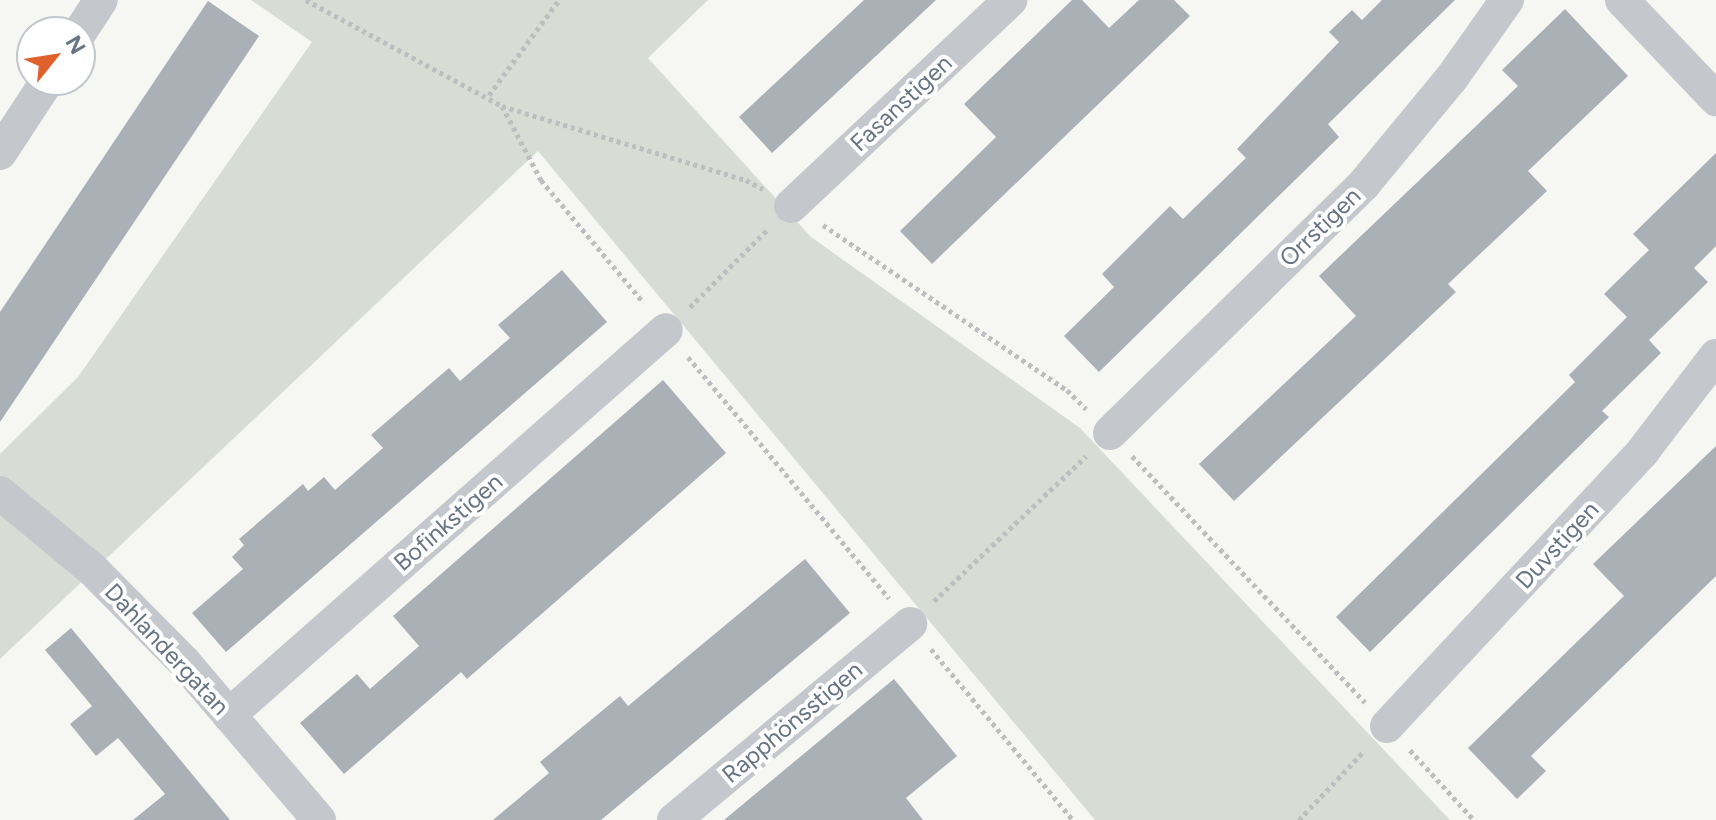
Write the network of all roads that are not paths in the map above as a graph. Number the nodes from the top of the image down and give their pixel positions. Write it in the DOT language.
graph roads {
  1 [pos="1010,0"];
  2 [pos="1507,0"];
  3 [pos="1622,0"];
  4 [pos="37,96"];
  5 [pos="1716,99"];
  6 [pos="0,153"];
  7 [pos="791,206"];
  8 [pos="666,330"];
  9 [pos="1716,356"];
  10 [pos="1110,433"];
  11 [pos="0,493"];
  12 [pos="910,624"];
  13 [pos="229,715"];
  14 [pos="1387,726"];
  15 [pos="319,820"];
  16 [pos="674,820"];
  1 -- 7 [label="street, Fasanstigen"];
  2 -- 10 [label="street, Orrstigen"];
  3 -- 5 [label="street"];
  4 -- 6 [label="street"];
  8 -- 13 [label="street, Bofinkstigen"];
  9 -- 14 [label="street, Duvstigen"];
  11 -- 13 [label="street, Dahlandergatan"];
  12 -- 16 [label="street, Rapphönsstigen"];
  13 -- 15 [label="street, Dahlandergatan"];
}
